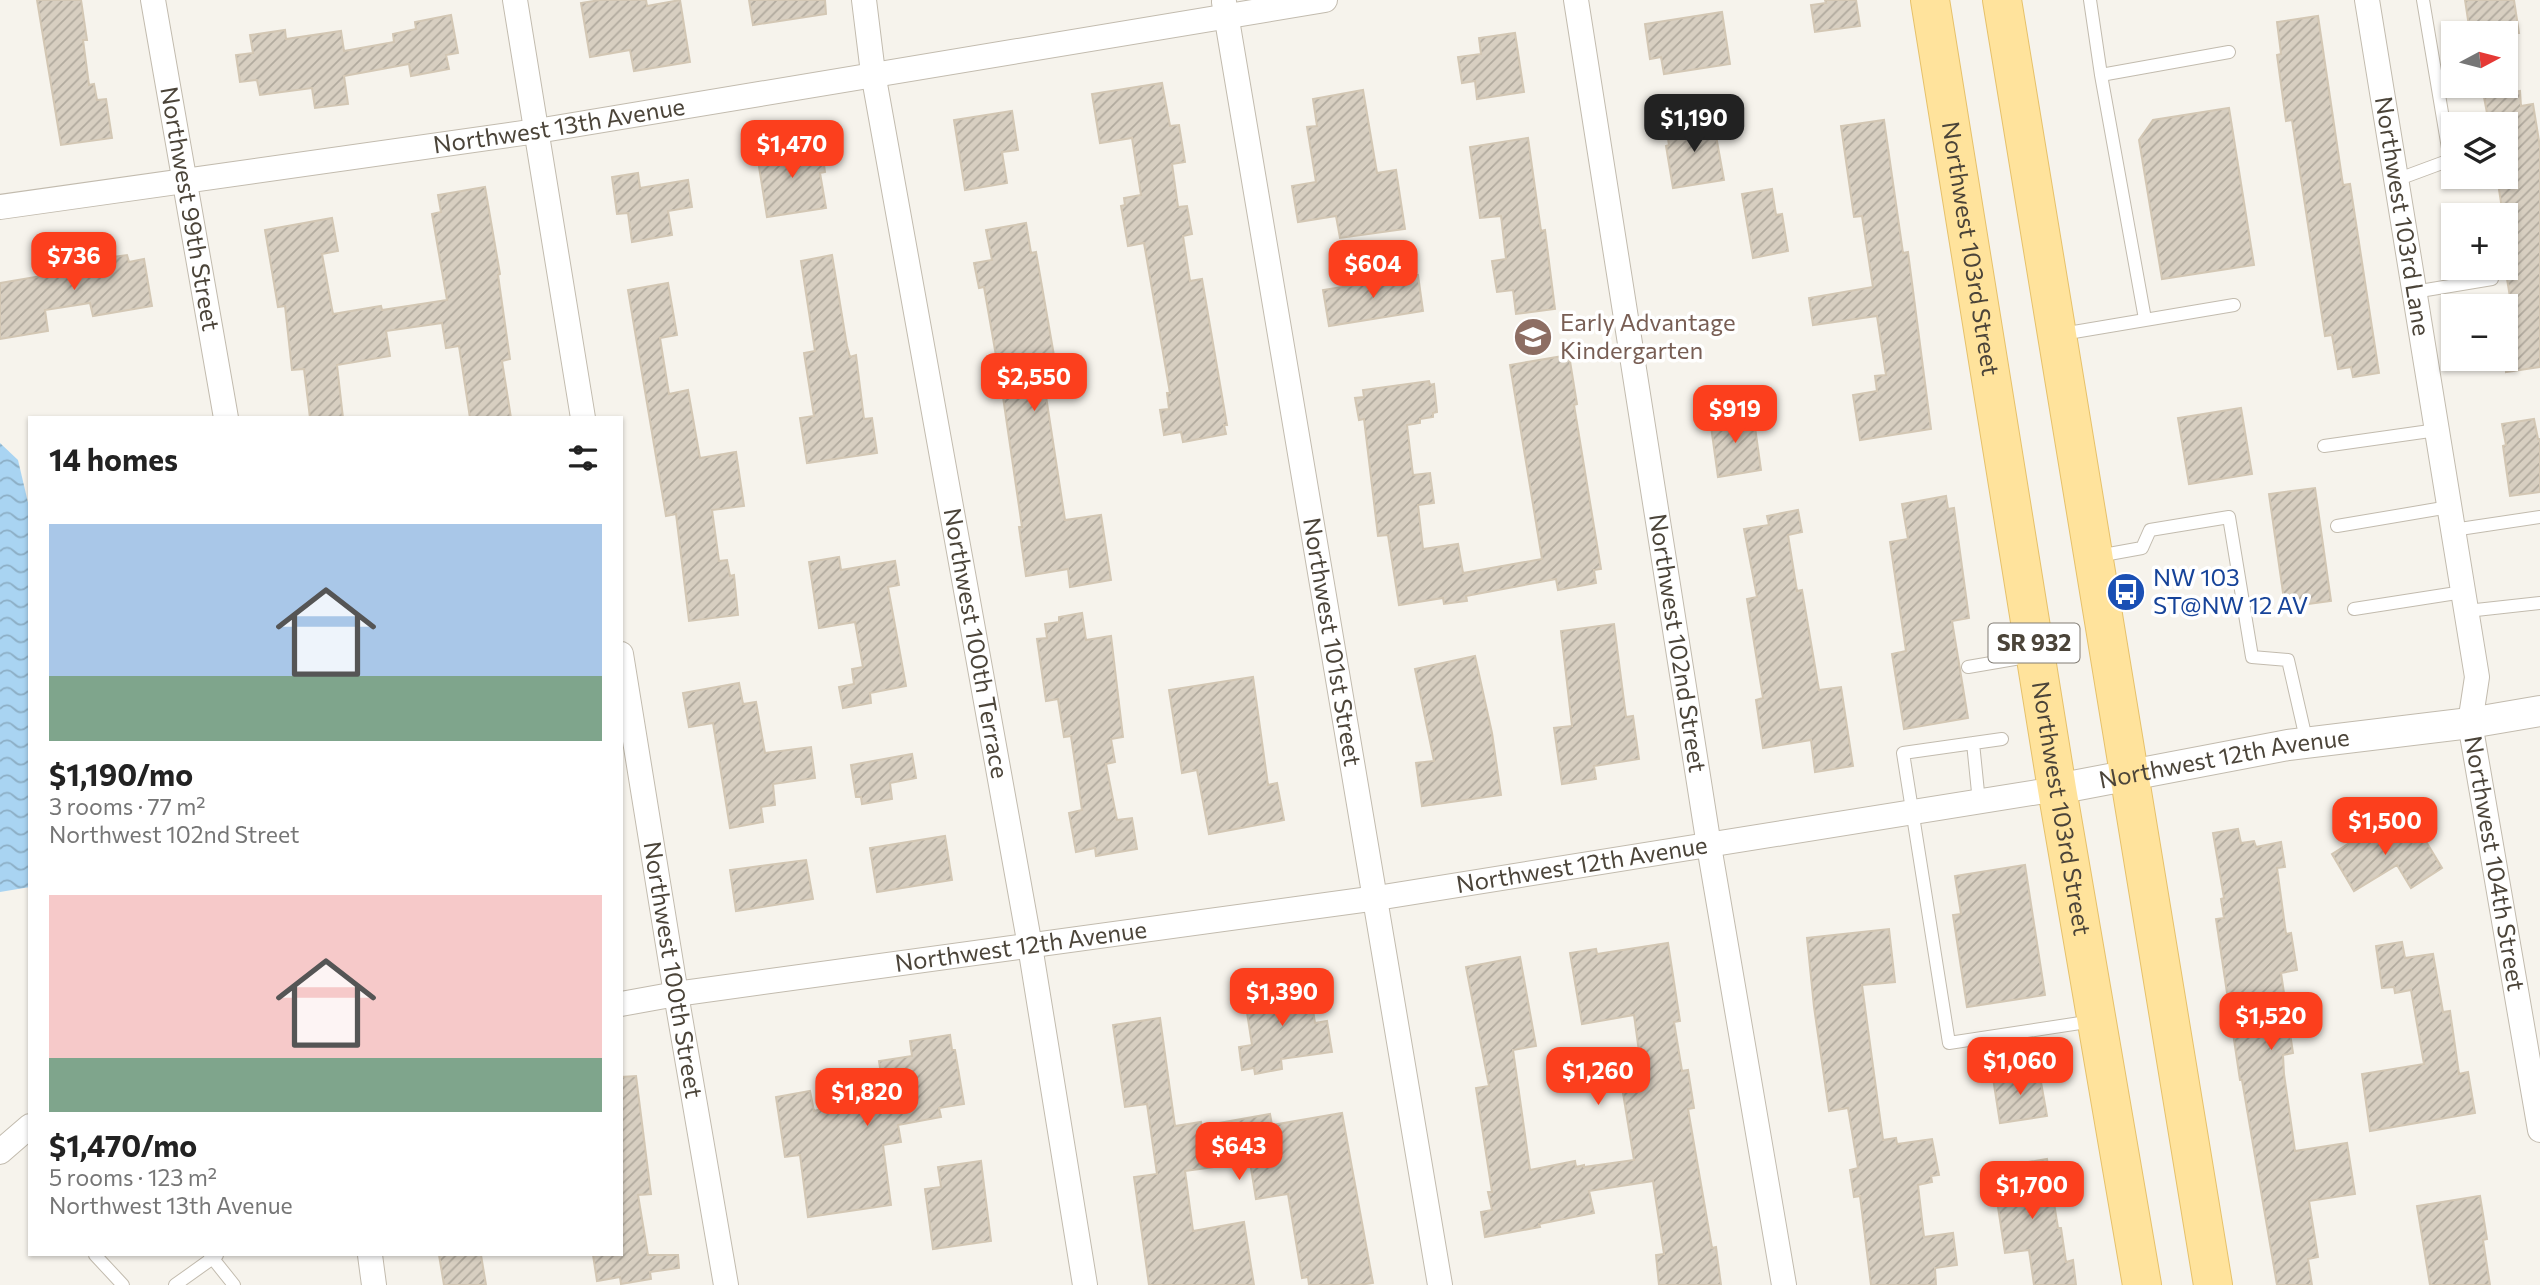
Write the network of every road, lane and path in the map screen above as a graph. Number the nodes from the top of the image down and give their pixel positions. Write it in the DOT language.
graph roads {
  1 [pos="153,0"];
  2 [pos="515,0"];
  3 [pos="864,0"];
  4 [pos="1325,0"];
  5 [pos="1576,0"];
  6 [pos="1930,0"];
  7 [pos="2001,0"];
  8 [pos="2090,0"];
  9 [pos="2367,0"];
  10 [pos="2423,0"];
  11 [pos="1225,8"];
  12 [pos="2229,52"];
  13 [pos="873,73"];
  14 [pos="2101,75"];
  15 [pos="537,131"];
  16 [pos="2396,180"];
  17 [pos="186,181"];
  18 [pos="0,207"];
  19 [pos="2486,280"];
  20 [pos="2414,292"];
  21 [pos="2234,304"];
  22 [pos="2145,319"];
  23 [pos="2057,335"];
  24 [pos="226,416"];
  25 [pos="583,416"];
  26 [pos="2437,430"];
  27 [pos="2324,446"];
  28 [pos="2540,517"];
  29 [pos="2451,518"];
  30 [pos="2337,526"];
  31 [pos="2092,556"];
  32 [pos="2465,602"];
  33 [pos="2540,603"];
  34 [pos="2354,609"];
  35 [pos="2036,656"];
  36 [pos="623,666"];
  37 [pos="1968,667"];
  38 [pos="2540,711"];
  39 [pos="2470,723"];
  40 [pos="2002,739"];
  41 [pos="1973,743"];
  42 [pos="2307,743"];
  43 [pos="2129,775"];
  44 [pos="2057,789"];
  45 [pos="1979,802"];
  46 [pos="1912,813"];
  47 [pos="1709,846"];
  48 [pos="1377,898"];
  49 [pos="1030,946"];
  50 [pos="676,994"];
  51 [pos="623,1004"];
  52 [pos="2096,1020"];
  53 [pos="28,1128"];
  54 [pos="2540,1130"];
  55 [pos="0,1152"];
  56 [pos="97,1256"];
  57 [pos="213,1256"];
  58 [pos="370,1256"];
  59 [pos="123,1285"];
  60 [pos="175,1285"];
  61 [pos="234,1285"];
  62 [pos="374,1285"];
  63 [pos="726,1285"];
  64 [pos="1085,1285"];
  65 [pos="1440,1285"];
  66 [pos="1784,1285"];
  67 [pos="2142,1285"];
  68 [pos="2213,1285"];
  1 -- 17 [label="street, Northwest 99th Street"];
  2 -- 15 [label="street"];
  3 -- 13 [label="street, Northwest 100th Terrace"];
  4 -- 11 [label="street, Northwest 13th Avenue"];
  5 -- 47 [label="street, Northwest 102nd Street"];
  6 -- 35 [label="main road, Northwest 103rd Street / SR 932"];
  7 -- 23 [label="main road, SR 932"];
  8 -- 14 [label="lane"];
  9 -- 16 [label="street, Northwest 103rd Lane"];
  10 -- 16 [label="lane"];
  11 -- 13 [label="street, Northwest 13th Avenue"];
  11 -- 48 [label="street, Northwest 101st Street"];
  12 -- 14 [label="lane"];
  13 -- 15 [label="street, Northwest 13th Avenue"];
  13 -- 49 [label="street, Northwest 100th Terrace"];
  14 -- 22 [label="lane"];
  15 -- 17 [label="street, Northwest 13th Avenue"];
  15 -- 25 [label="street"];
  16 -- 20 [label="street, Northwest 103rd Lane"];
  17 -- 18 [label="street, Northwest 13th Avenue"];
  17 -- 24 [label="street, Northwest 99th Street"];
  19 -- 20 [label="lane"];
  20 -- 26 [label="street, Northwest 103rd Lane"];
  21 -- 22 [label="lane"];
  22 -- 23 [label="lane"];
  23 -- 31 [label="main road, SR 932"];
  26 -- 27 [label="lane"];
  26 -- 29 [label="street, Northwest 103rd Lane"];
  28 -- 29 [label="lane"];
  29 -- 30 [label="lane"];
  29 -- 32 [label="street, Northwest 103rd Lane"];
  31 -- 42 [label="lane"];
  31 -- 43 [label="main road, SR 932"];
  32 -- 33 [label="lane"];
  32 -- 34 [label="lane"];
  32 -- 39 [label="street, Northwest 103rd Lane"];
  35 -- 37 [label="lane"];
  35 -- 44 [label="main road, Northwest 103rd Street / SR 932"];
  36 -- 50 [label="street, Northwest 100th Street"];
  38 -- 39 [label="street, Northwest 12th Avenue"];
  39 -- 42 [label="street, Northwest 12th Avenue"];
  39 -- 54 [label="street, Northwest 104th Street"];
  40 -- 41 [label="lane"];
  41 -- 45 [label="lane"];
  41 -- 46 [label="lane"];
  42 -- 43 [label="street, Northwest 12th Avenue"];
  43 -- 44 [label="street, Northwest 12th Avenue"];
  43 -- 68 [label="main road, SR 932"];
  44 -- 45 [label="street, Northwest 12th Avenue"];
  44 -- 52 [label="main road, Northwest 103rd Street / SR 932"];
  45 -- 46 [label="street, Northwest 12th Avenue"];
  46 -- 47 [label="street, Northwest 12th Avenue"];
  46 -- 52 [label="lane"];
  47 -- 48 [label="street, Northwest 12th Avenue"];
  47 -- 66 [label="street, Northwest 102nd Street"];
  48 -- 49 [label="street, Northwest 12th Avenue"];
  48 -- 65 [label="street, Northwest 101st Street"];
  49 -- 50 [label="street, Northwest 12th Avenue"];
  49 -- 64 [label="street, Northwest 100th Terrace"];
  50 -- 51 [label="street, Northwest 12th Avenue"];
  50 -- 63 [label="street, Northwest 100th Street"];
  52 -- 67 [label="main road, Northwest 103rd Street / SR 932"];
  53 -- 55 [label="street"];
  56 -- 59 [label="lane"];
  57 -- 60 [label="lane"];
  57 -- 61 [label="lane"];
  58 -- 62 [label="street"];
}
